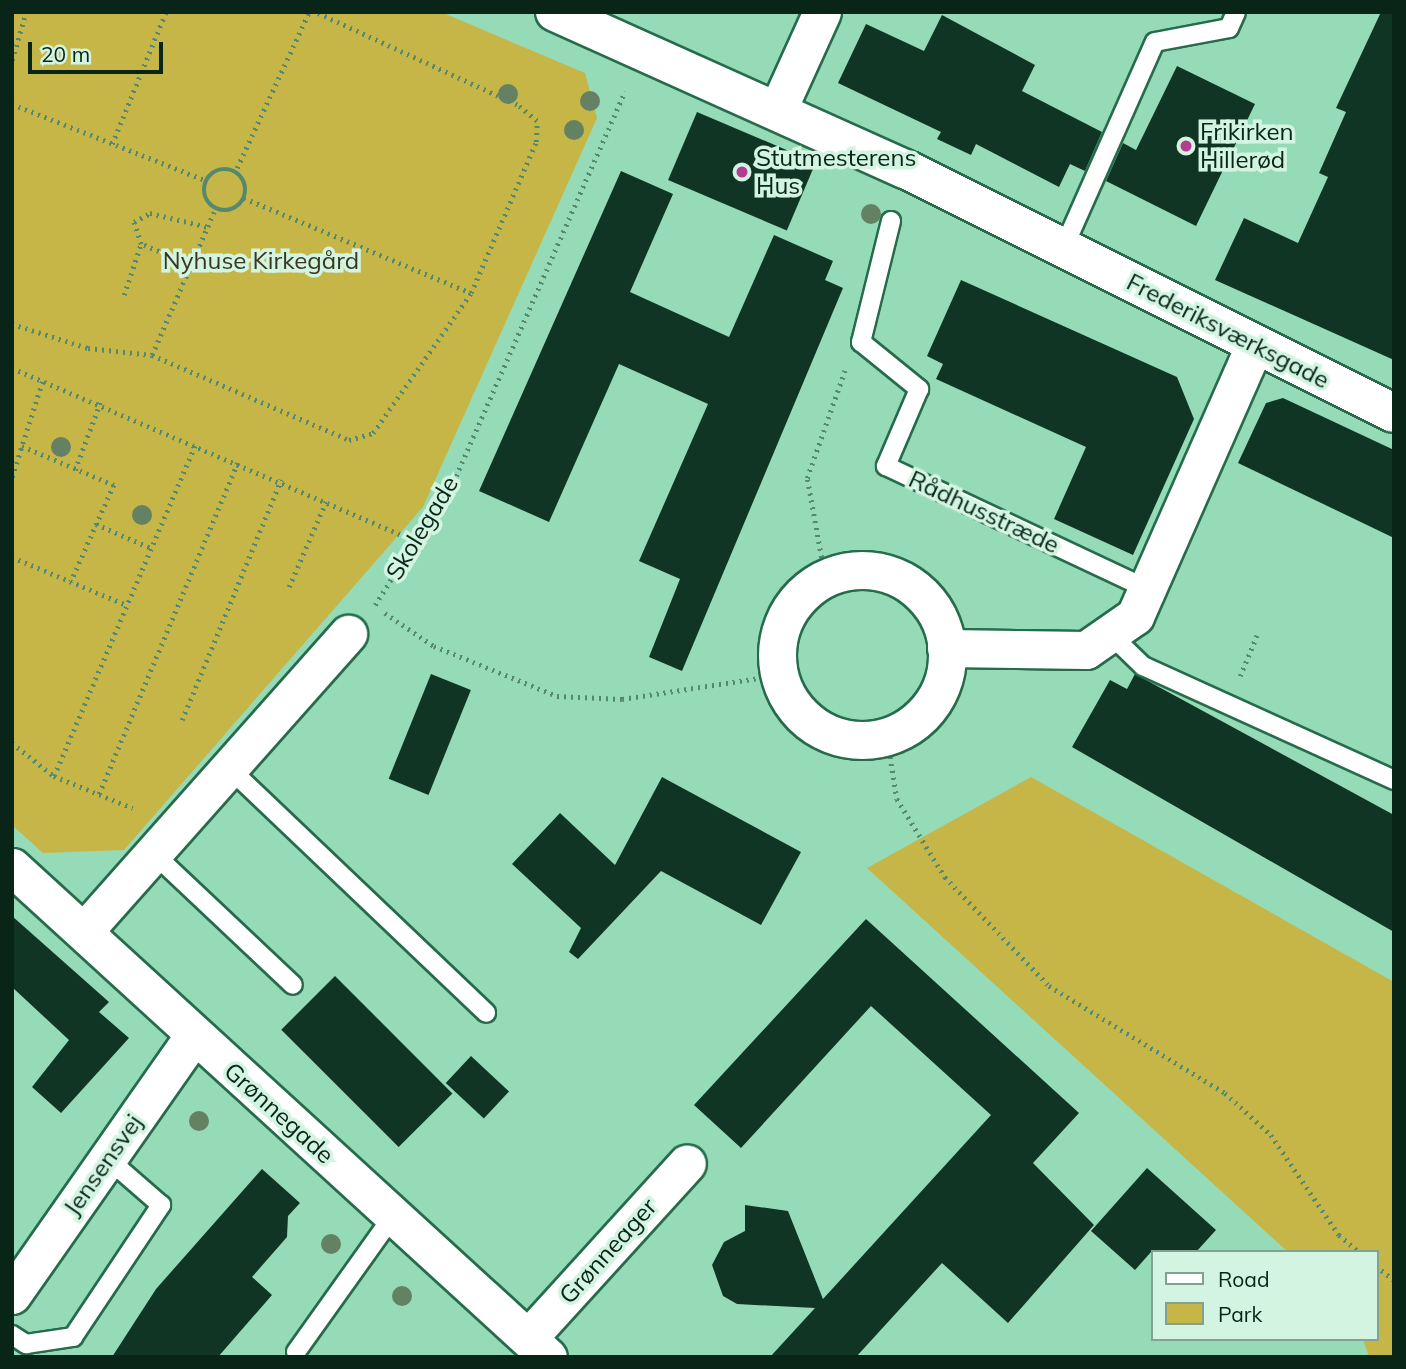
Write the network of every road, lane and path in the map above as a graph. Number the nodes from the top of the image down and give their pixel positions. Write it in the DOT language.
graph roads {
  1 [pos="26,12"];
  2 [pos="166,12"];
  3 [pos="309,12"];
  4 [pos="315,12"];
  5 [pos="555,12"];
  6 [pos="822,12"];
  7 [pos="1236,12"];
  8 [pos="642,51"];
  9 [pos="12,60"];
  10 [pos="12,104"];
  11 [pos="777,111"];
  12 [pos="112,144"];
  13 [pos="237,168"];
  14 [pos="207,181"];
  15 [pos="244,198"];
  16 [pos="214,212"];
  17 [pos="891,221"];
  18 [pos="208,227"];
  19 [pos="141,244"];
  20 [pos="1064,247"];
  21 [pos="191,265"];
  22 [pos="471,293"];
  23 [pos="124,295"];
  24 [pos="12,324"];
  25 [pos="1254,346"];
  26 [pos="152,355"];
  27 [pos="12,368"];
  28 [pos="844,372"];
  29 [pos="43,379"];
  30 [pos="100,403"];
  31 [pos="1394,413"];
  32 [pos="196,443"];
  33 [pos="22,446"];
  34 [pos="239,461"];
  35 [pos="75,470"];
  36 [pos="12,477"];
  37 [pos="281,480"];
  38 [pos="327,499"];
  39 [pos="96,524"];
  40 [pos="415,541"];
  41 [pos="151,548"];
  42 [pos="12,557"];
  43 [pos="825,578"];
  44 [pos="71,582"];
  45 [pos="289,587"];
  46 [pos="1147,589"];
  47 [pos="127,605"];
  48 [pos="374,606"];
  49 [pos="348,634"];
  50 [pos="1258,635"];
  51 [pos="1113,637"];
  52 [pos="946,648"];
  53 [pos="779,675"];
  54 [pos="1227,703"];
  55 [pos="182,720"];
  56 [pos="887,736"];
  57 [pos="12,743"];
  58 [pos="229,768"];
  59 [pos="54,776"];
  60 [pos="1394,780"];
  61 [pos="99,794"];
  62 [pos="133,807"];
  63 [pos="153,853"];
  64 [pos="12,867"];
  65 [pos="86,929"];
  66 [pos="293,985"];
  67 [pos="486,1013"];
  68 [pos="194,1035"];
  69 [pos="107,1158"];
  70 [pos="687,1163"];
  71 [pos="393,1216"];
  72 [pos="1357,1250"];
  73 [pos="1378,1268"];
  74 [pos="1394,1280"];
  75 [pos="12,1294"];
  76 [pos="12,1335"];
  77 [pos="538,1348"];
  78 [pos="296,1352"];
  1 -- 9 [label="path"];
  2 -- 12 [label="path"];
  3 -- 13 [label="path"];
  4 -- 22 [label="path"];
  5 -- 8 [label="street, Frederiksværksgade"];
  6 -- 11 [label="street"];
  7 -- 20 [label="lane"];
  8 -- 11 [label="street, Frederiksværksgade"];
  8 -- 40 [label="path, Skolegade"];
  10 -- 12 [label="path"];
  11 -- 20 [label="street, Frederiksværksgade"];
  12 -- 14 [label="path"];
  13 -- 14 [label="path"];
  13 -- 15 [label="path"];
  14 -- 16 [label="path"];
  15 -- 16 [label="path"];
  15 -- 22 [label="path"];
  16 -- 18 [label="path"];
  17 -- 46 [label="lane, Rådhusstræde"];
  18 -- 19 [label="path"];
  18 -- 21 [label="path"];
  19 -- 21 [label="path"];
  19 -- 23 [label="path"];
  20 -- 25 [label="street, Frederiksværksgade"];
  21 -- 26 [label="path"];
  22 -- 26 [label="path"];
  24 -- 26 [label="path"];
  25 -- 31 [label="street, Frederiksværksgade"];
  25 -- 46 [label="street"];
  27 -- 29 [label="path"];
  28 -- 43 [label="path"];
  29 -- 30 [label="path"];
  29 -- 33 [label="path"];
  30 -- 32 [label="path"];
  30 -- 35 [label="path"];
  32 -- 34 [label="path"];
  32 -- 41 [label="path"];
  33 -- 35 [label="path"];
  33 -- 36 [label="path"];
  34 -- 37 [label="path"];
  34 -- 61 [label="path"];
  35 -- 39 [label="path"];
  37 -- 38 [label="path"];
  37 -- 55 [label="path"];
  38 -- 40 [label="path"];
  38 -- 45 [label="path"];
  39 -- 41 [label="path"];
  39 -- 44 [label="path"];
  40 -- 48 [label="path, Skolegade"];
  41 -- 47 [label="path"];
  42 -- 44 [label="path"];
  43 -- 52 [label="street"];
  43 -- 53 [label="street"];
  44 -- 47 [label="path"];
  46 -- 51 [label="street"];
  47 -- 59 [label="path"];
  48 -- 49 [label="path, Skolegade"];
  48 -- 53 [label="path"];
  49 -- 58 [label="street"];
  50 -- 54 [label="path"];
  51 -- 52 [label="street"];
  51 -- 54 [label="lane"];
  52 -- 56 [label="street"];
  53 -- 56 [label="street"];
  54 -- 60 [label="lane"];
  56 -- 72 [label="path"];
  57 -- 59 [label="path"];
  58 -- 63 [label="street"];
  58 -- 67 [label="lane"];
  59 -- 61 [label="path"];
  61 -- 62 [label="path"];
  63 -- 65 [label="street"];
  63 -- 66 [label="lane"];
  64 -- 65 [label="street, Grønnegade"];
  65 -- 68 [label="street, Grønnegade"];
  68 -- 69 [label="street, Jensensvej"];
  68 -- 71 [label="street, Grønnegade"];
  69 -- 75 [label="street, Jensensvej"];
  69 -- 76 [label="lane"];
  70 -- 77 [label="street, Grønneager"];
  71 -- 77 [label="street, Grønnegade"];
  71 -- 78 [label="lane"];
  73 -- 74 [label="path"];
}
